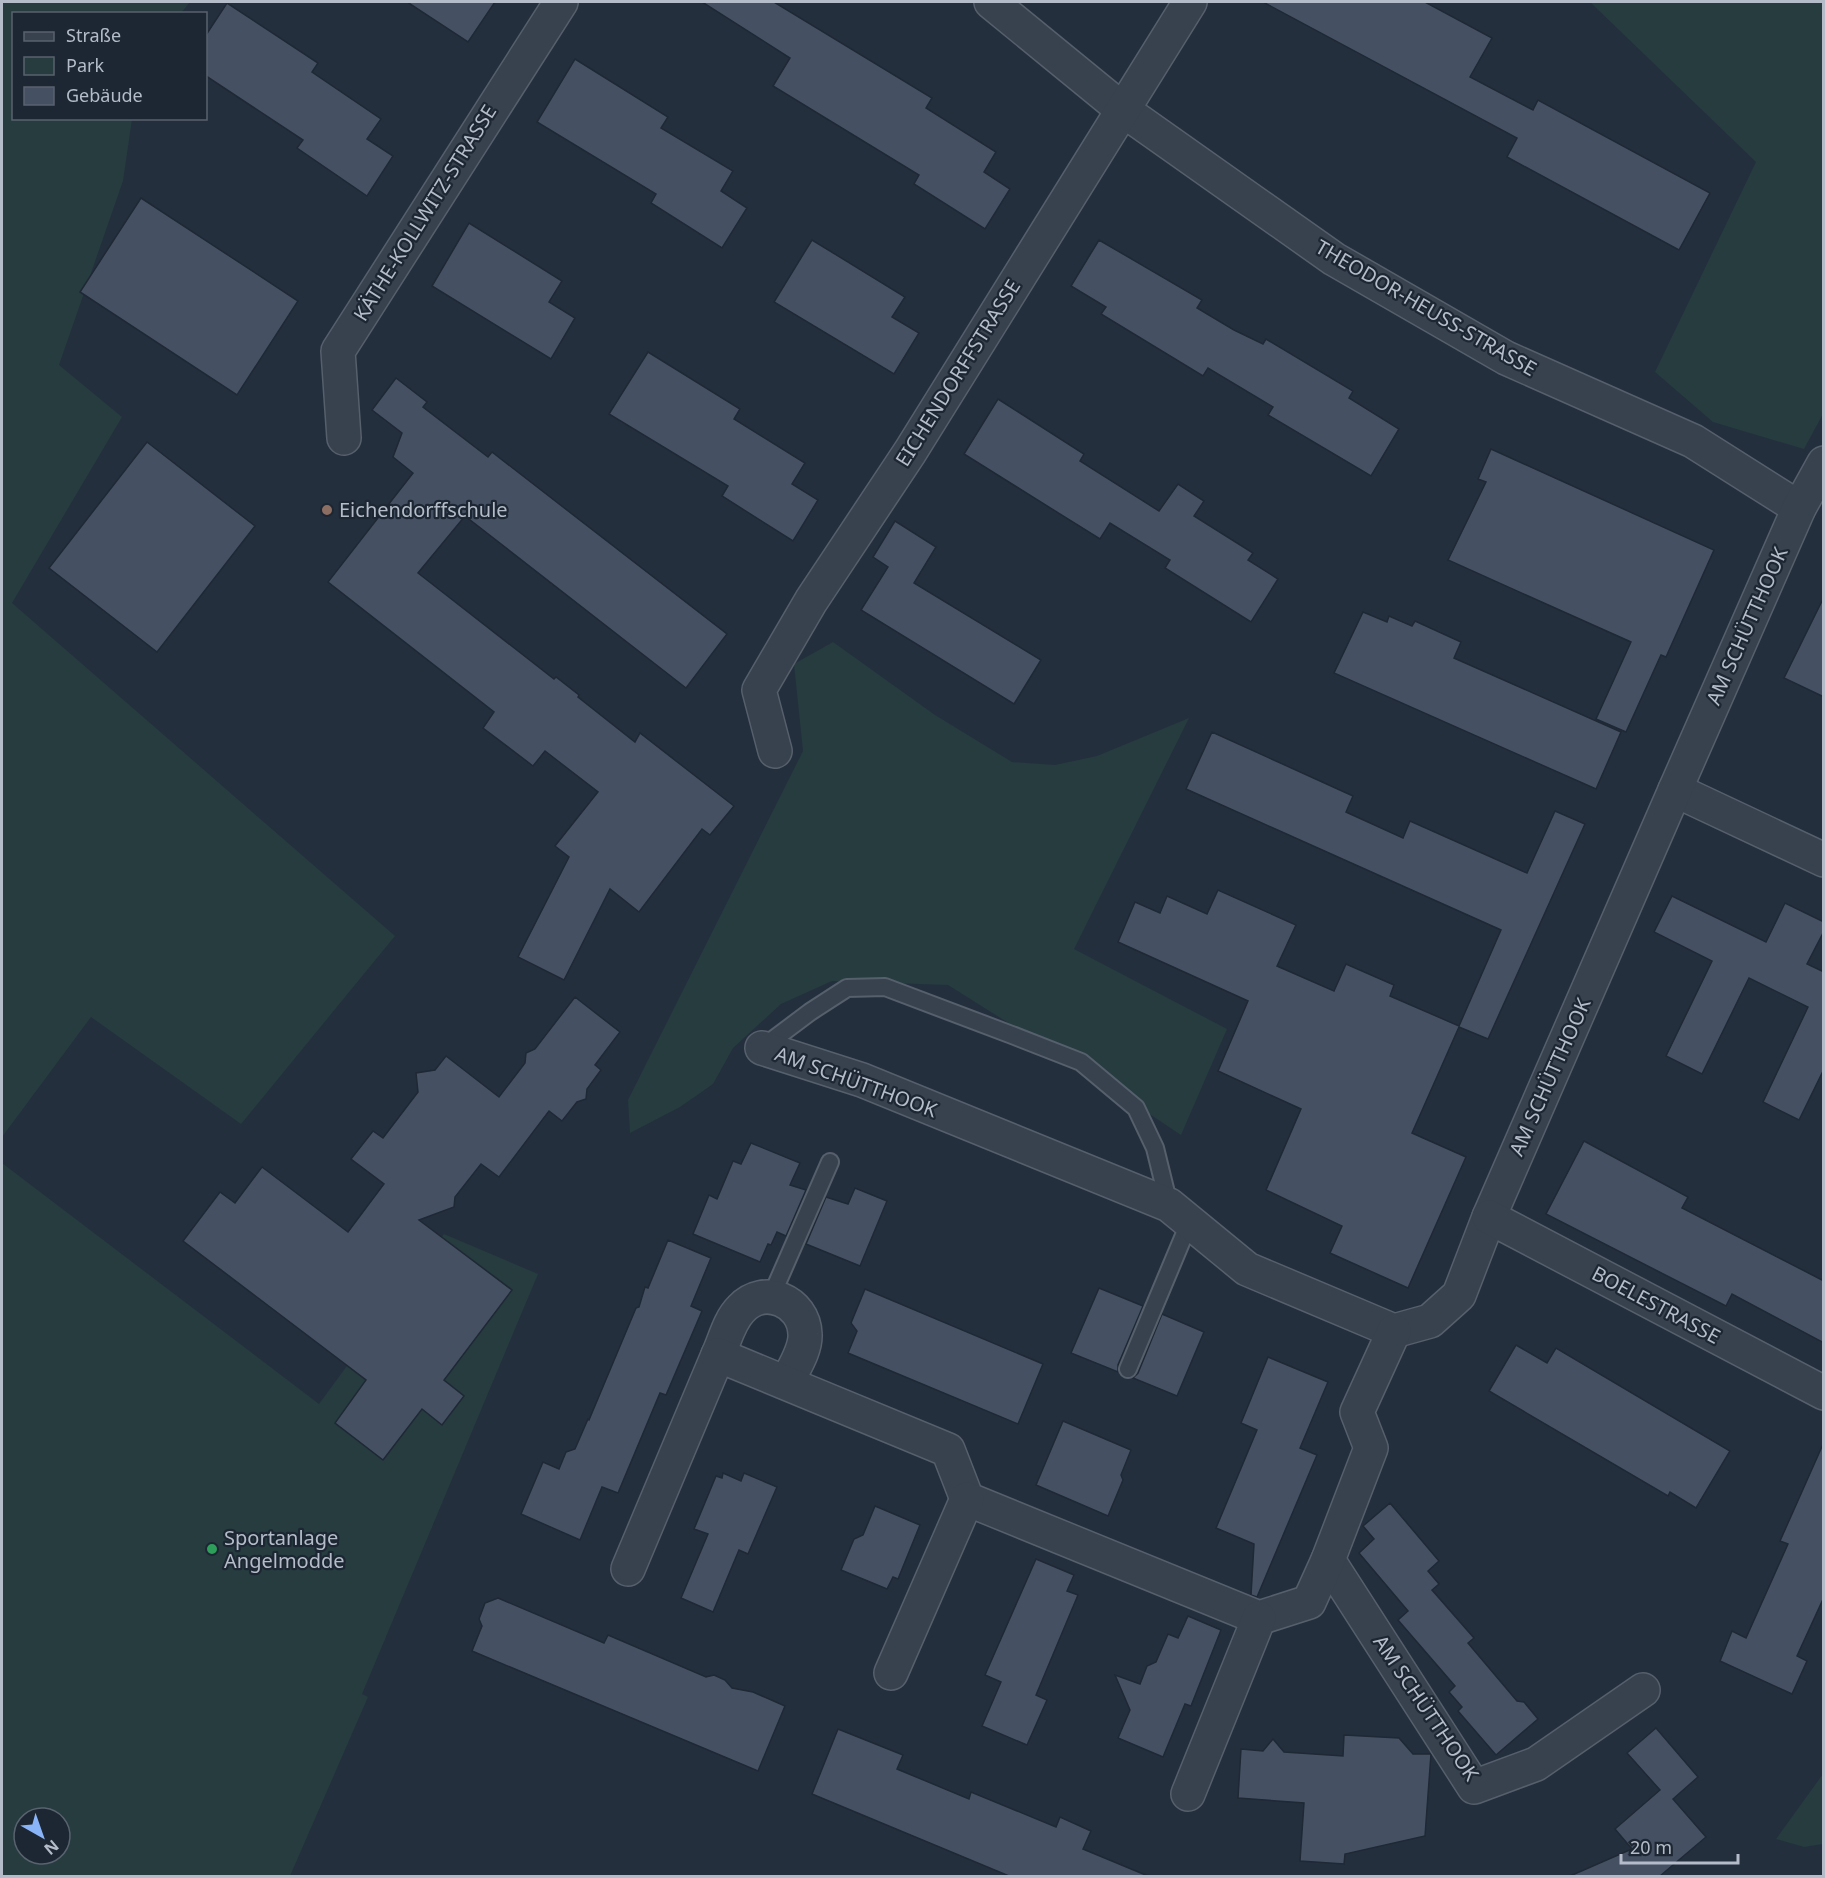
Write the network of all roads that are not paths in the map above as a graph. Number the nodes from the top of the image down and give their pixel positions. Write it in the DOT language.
graph roads {
  1 [pos="561,2"];
  2 [pos="991,2"];
  3 [pos="1190,2"];
  4 [pos="1123,110"];
  5 [pos="344,438"];
  6 [pos="1824,463"];
  7 [pos="1799,508"];
  8 [pos="775,751"];
  9 [pos="1675,790"];
  10 [pos="1824,860"];
  11 [pos="762,1048"];
  12 [pos="830,1162"];
  13 [pos="1180,1213"];
  14 [pos="1489,1217"];
  15 [pos="771,1297"];
  16 [pos="1394,1331"];
  17 [pos="718,1355"];
  18 [pos="1128,1370"];
  19 [pos="788,1382"];
  20 [pos="1824,1393"];
  21 [pos="967,1499"];
  22 [pos="1328,1560"];
  23 [pos="628,1569"];
  24 [pos="1258,1618"];
  25 [pos="891,1673"];
  26 [pos="1643,1690"];
  27 [pos="1188,1794"];
  1 -- 5 [label="street, KÄTHE-KOLLWITZ-STRASSE"];
  2 -- 4 [label="street, THEODOR-HEUSS-STRASSE"];
  3 -- 4 [label="street, EICHENDORFFSTRASSE"];
  4 -- 7 [label="street, THEODOR-HEUSS-STRASSE"];
  4 -- 8 [label="street, EICHENDORFFSTRASSE"];
  6 -- 7 [label="street, AM SCHÜTTHOOK"];
  7 -- 9 [label="street, AM SCHÜTTHOOK"];
  9 -- 10 [label="street"];
  9 -- 14 [label="street, AM SCHÜTTHOOK"];
  11 -- 13 [label="street, AM SCHÜTTHOOK"];
  11 -- 13 [label="lane, AM SCHÜTTHOOK"];
  12 -- 15 [label="lane"];
  13 -- 16 [label="street, AM SCHÜTTHOOK"];
  13 -- 18 [label="lane"];
  14 -- 16 [label="street, AM SCHÜTTHOOK"];
  14 -- 20 [label="street, BOELESTRASSE"];
  15 -- 17 [label="street"];
  15 -- 19 [label="street"];
  16 -- 22 [label="street"];
  17 -- 19 [label="street"];
  17 -- 23 [label="street"];
  19 -- 21 [label="street"];
  21 -- 24 [label="street"];
  21 -- 25 [label="street"];
  22 -- 24 [label="street"];
  22 -- 26 [label="street, AM SCHÜTTHOOK"];
  24 -- 27 [label="street"];
}
